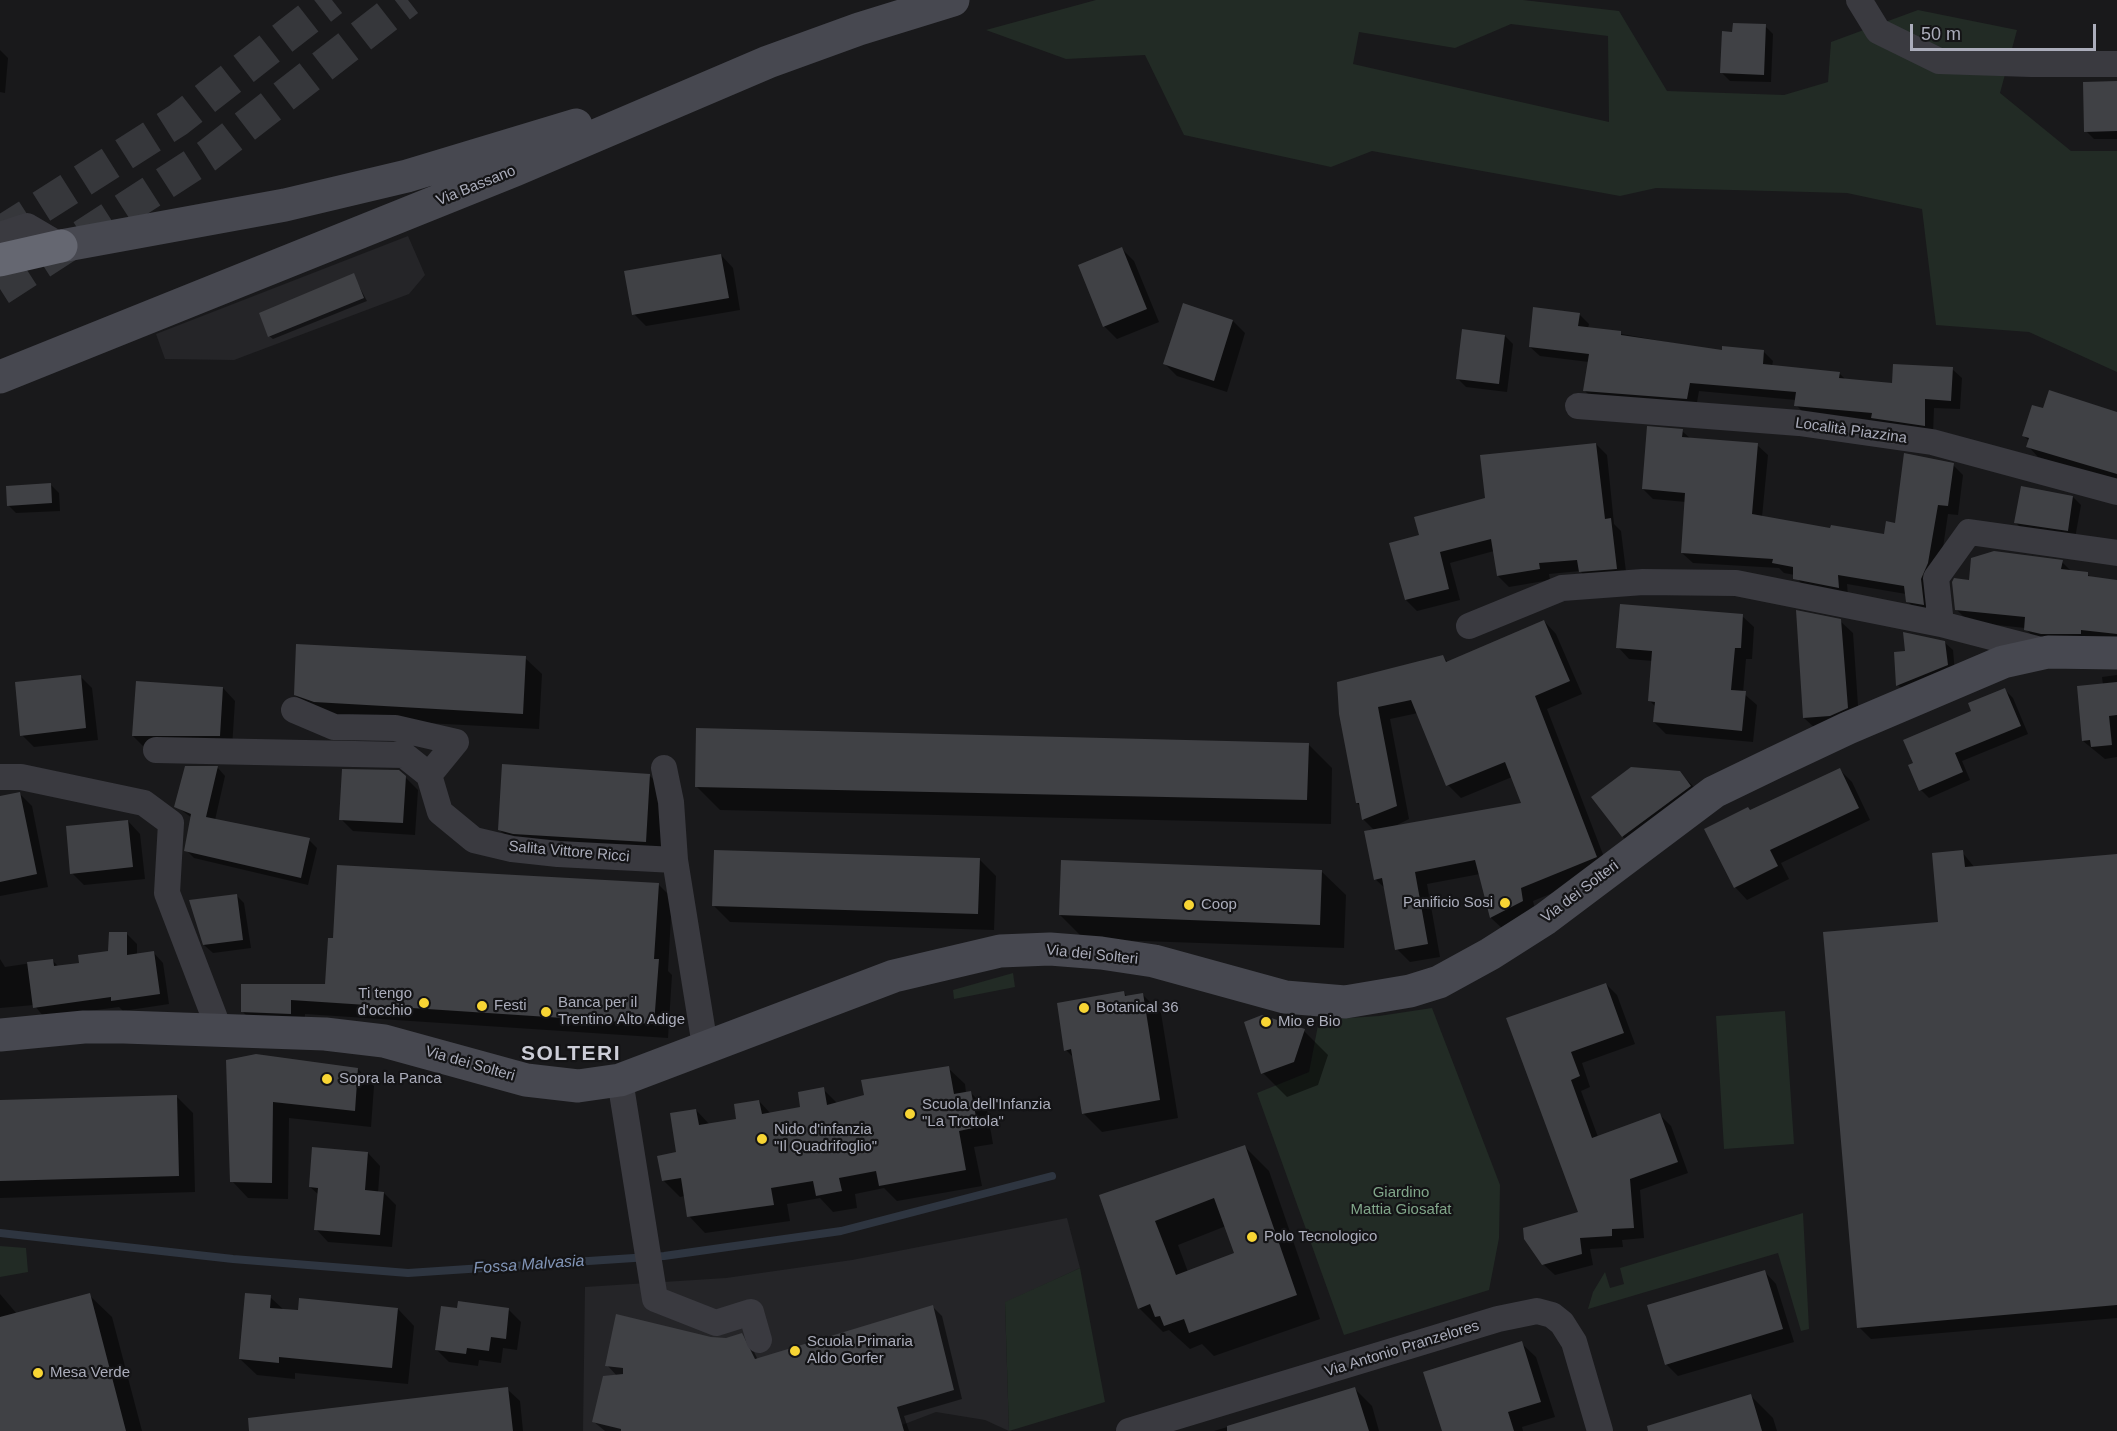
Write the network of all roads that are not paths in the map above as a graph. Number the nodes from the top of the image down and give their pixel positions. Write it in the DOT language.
graph roads {
  1 [pos="953,0"];
  2 [pos="1859,0"];
  3 [pos="768,62"];
  4 [pos="2117,64"];
  5 [pos="0,235"];
  6 [pos="61,246"];
  7 [pos="0,260"];
  8 [pos="0,378"];
  9 [pos="1578,406"];
  10 [pos="2117,492"];
  11 [pos="2117,553"];
  12 [pos="1941,624"];
  13 [pos="1469,626"];
  14 [pos="2048,651"];
  15 [pos="2117,653"];
  16 [pos="294,710"];
  17 [pos="156,750"];
  18 [pos="664,768"];
  19 [pos="429,775"];
  20 [pos="0,777"];
  21 [pos="675,860"];
  22 [pos="219,1029"];
  23 [pos="0,1035"];
  24 [pos="705,1046"];
  25 [pos="620,1080"];
  26 [pos="759,1340"];
  27 [pos="1129,1431"];
  28 [pos="1600,1431"];
  1 -- 3 [label="street, Via Bassano"];
  2 -- 4 [label="street"];
  3 -- 6 [label="street"];
  3 -- 8 [label="street, Via Bassano"];
  5 -- 6 [label="street"];
  6 -- 7 [label="highway"];
  9 -- 10 [label="street, Località Piazzina"];
  11 -- 12 [label="street"];
  12 -- 13 [label="street"];
  12 -- 14 [label="street"];
  14 -- 15 [label="street, Via dei Solteri"];
  14 -- 24 [label="street, Via dei Solteri"];
  16 -- 19 [label="street"];
  17 -- 19 [label="street"];
  18 -- 21 [label="street"];
  19 -- 21 [label="street, Salita Vittore Ricci"];
  20 -- 22 [label="street"];
  21 -- 24 [label="street"];
  22 -- 23 [label="street, Via dei Solteri"];
  22 -- 25 [label="street, Via dei Solteri"];
  24 -- 25 [label="street, Via dei Solteri"];
  25 -- 26 [label="street"];
  27 -- 28 [label="street, Via Antonio Pranzelores"];
}
